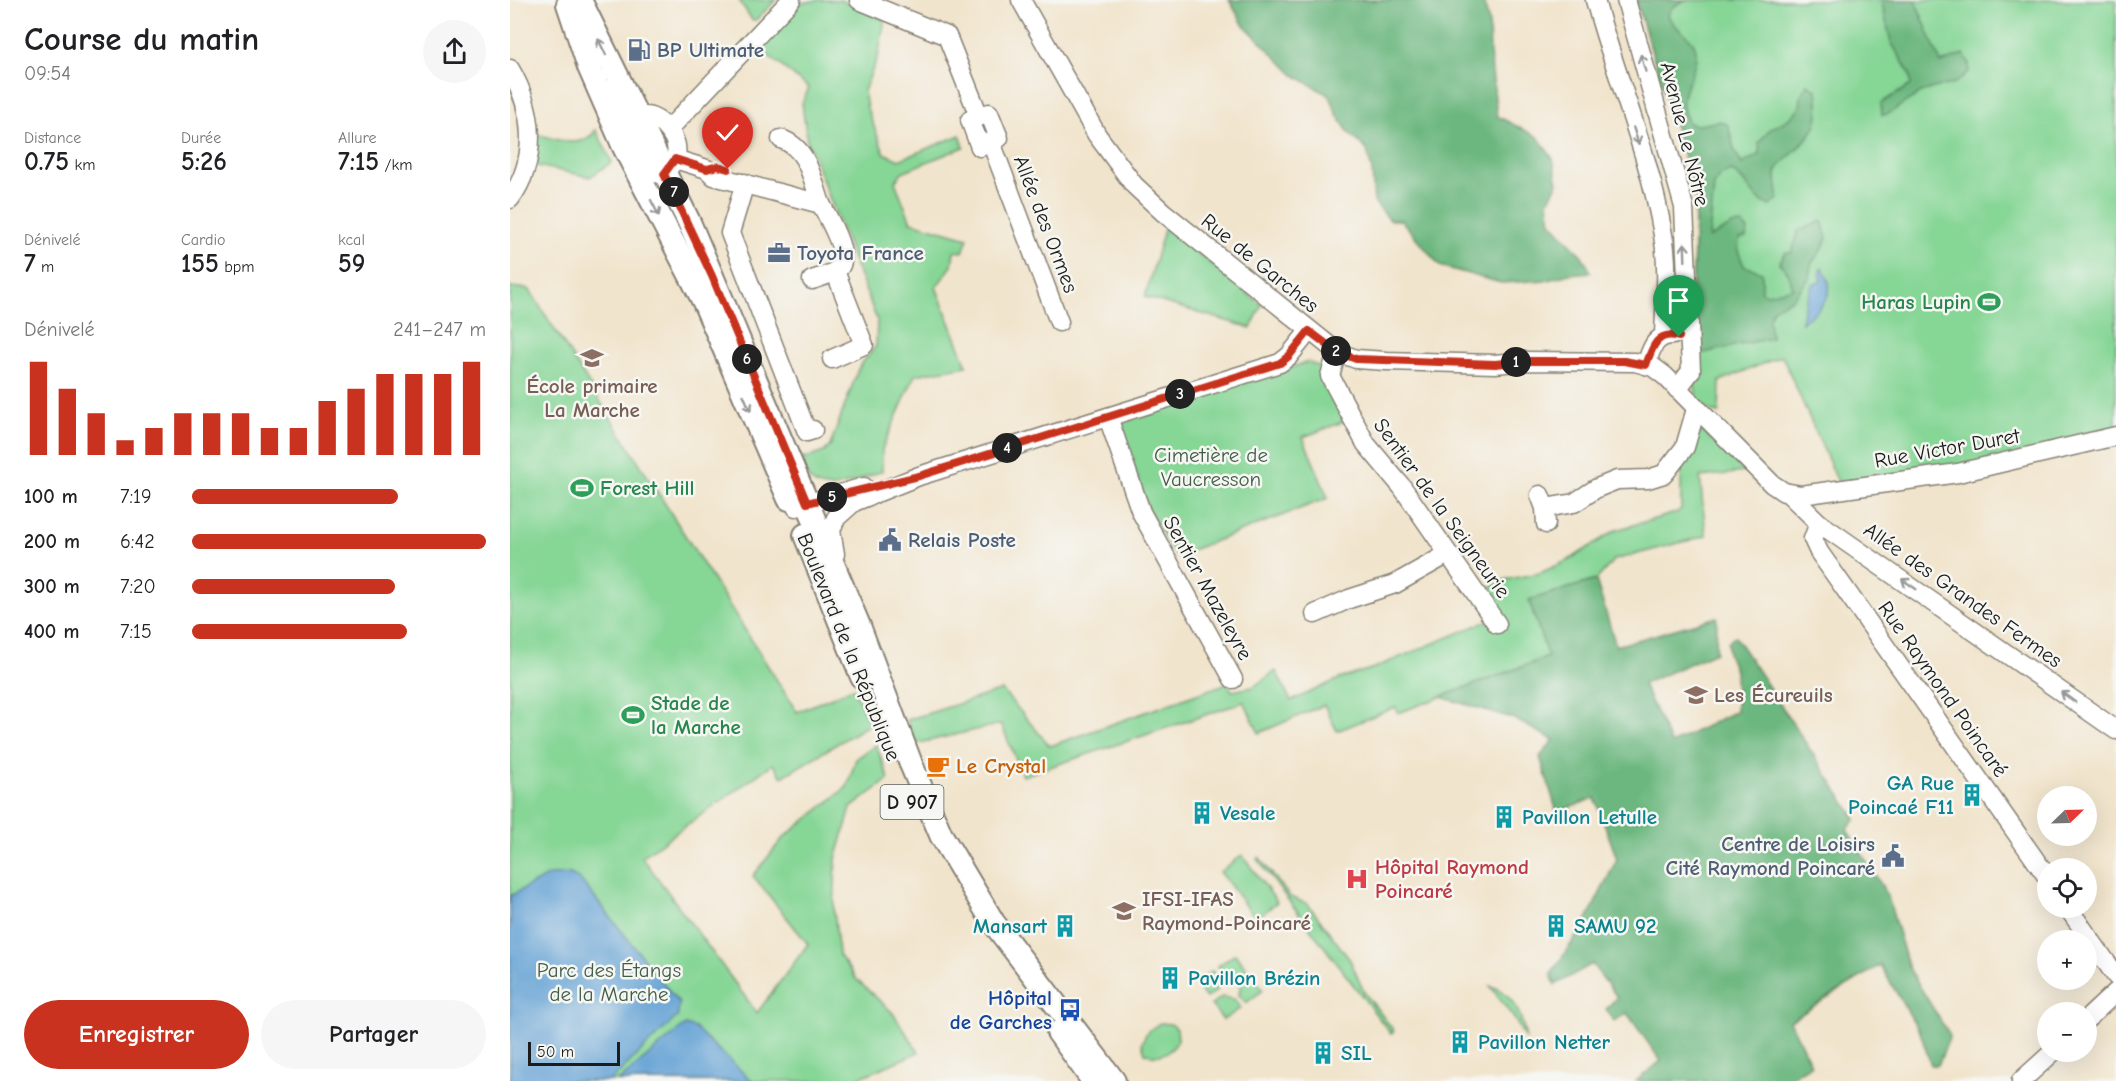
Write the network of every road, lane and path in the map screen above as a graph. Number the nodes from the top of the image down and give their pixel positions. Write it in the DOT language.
graph roads {
  1 [pos="566,0"];
  2 [pos="580,0"];
  3 [pos="780,0"];
  4 [pos="791,0"];
  5 [pos="859,0"];
  6 [pos="1021,0"];
  7 [pos="1594,0"];
  8 [pos="1626,0"];
  9 [pos="754,33"];
  10 [pos="510,69"];
  11 [pos="626,121"];
  12 [pos="665,126"];
  13 [pos="781,139"];
  14 [pos="670,166"];
  15 [pos="740,182"];
  16 [pos="510,199"];
  17 [pos="821,204"];
  18 [pos="835,271"];
  19 [pos="812,280"];
  20 [pos="1059,322"];
  21 [pos="1309,331"];
  22 [pos="1664,336"];
  23 [pos="1337,352"];
  24 [pos="1690,353"];
  25 [pos="832,360"];
  26 [pos="1646,365"];
  27 [pos="1677,389"];
  28 [pos="1696,409"];
  29 [pos="1108,417"];
  30 [pos="813,430"];
  31 [pos="2116,436"];
  32 [pos="919,476"];
  33 [pos="1786,493"];
  34 [pos="1544,509"];
  35 [pos="812,518"];
  36 [pos="1819,523"];
  37 [pos="1448,554"];
  38 [pos="1315,614"];
  39 [pos="1497,624"];
  40 [pos="1233,679"];
  41 [pos="2116,730"];
  42 [pos="2037,862"];
  43 [pos="2075,918"];
  44 [pos="2116,976"];
  45 [pos="2116,992"];
  46 [pos="2097,1010"];
  47 [pos="2042,1062"];
  48 [pos="1087,1073"];
  49 [pos="1114,1081"];
  50 [pos="2021,1081"];
  1 -- 11 [label="main road, Boulevard de la République / D 907"];
  11 -- 2 [label="main road, Boulevard de la République / D 907, one-way"];
  3 -- 9 [label="street"];
  4 -- 9 [label="street"];
  5 -- 20 [label="street, Allée des Ormes"];
  6 -- 21 [label="street, Rue de Garches"];
  7 -- 22 [label="street, one-way"];
  24 -- 8 [label="street, Avenue Le Nôtre, one-way"];
  9 -- 12 [label="street"];
  10 -- 16 [label="street"];
  11 -- 12 [label="street"];
  11 -- 14 [label="main road, Boulevard de la République / D 907"];
  11 -- 35 [label="main road, Boulevard de la République / D 907, one-way"];
  12 -- 14 [label="street"];
  13 -- 17 [label="street"];
  14 -- 15 [label="street"];
  14 -- 35 [label="main road, Boulevard de la République / D 907"];
  15 -- 17 [label="street"];
  15 -- 30 [label="street"];
  17 -- 18 [label="street"];
  18 -- 19 [label="street"];
  18 -- 25 [label="street"];
  21 -- 23 [label="street, Rue de Garches"];
  21 -- 29 [label="street"];
  22 -- 24 [label="street"];
  22 -- 26 [label="street"];
  23 -- 26 [label="street, Rue de Garches"];
  23 -- 37 [label="street, Sentier de la Seigneurie"];
  24 -- 27 [label="street, Avenue Le Nôtre"];
  26 -- 27 [label="street, Rue de Garches"];
  27 -- 28 [label="street, Rue de Garches"];
  28 -- 33 [label="street, Rue de Garches"];
  28 -- 34 [label="street"];
  29 -- 32 [label="street"];
  29 -- 40 [label="street, Sentier Mazeleyre"];
  31 -- 33 [label="street, Rue Victor Duret"];
  32 -- 35 [label="street"];
  32 -- 35 [label="street"];
  33 -- 36 [label="street, Allée des Grandes Fermes"];
  35 -- 48 [label="main road, Boulevard de la République / D 907"];
  35 -- 48 [label="main road, Boulevard de la République / D 907"];
  41 -- 36 [label="street, Allée des Grandes Fermes, one-way"];
  36 -- 42 [label="street, Rue Raymond Poincaré"];
  37 -- 38 [label="street"];
  37 -- 39 [label="street, Sentier de la Seigneurie"];
  43 -- 44 [label="street"];
  45 -- 46 [label="street"];
  47 -- 50 [label="street"];
  48 -- 49 [label="main road, D 907"];
}
